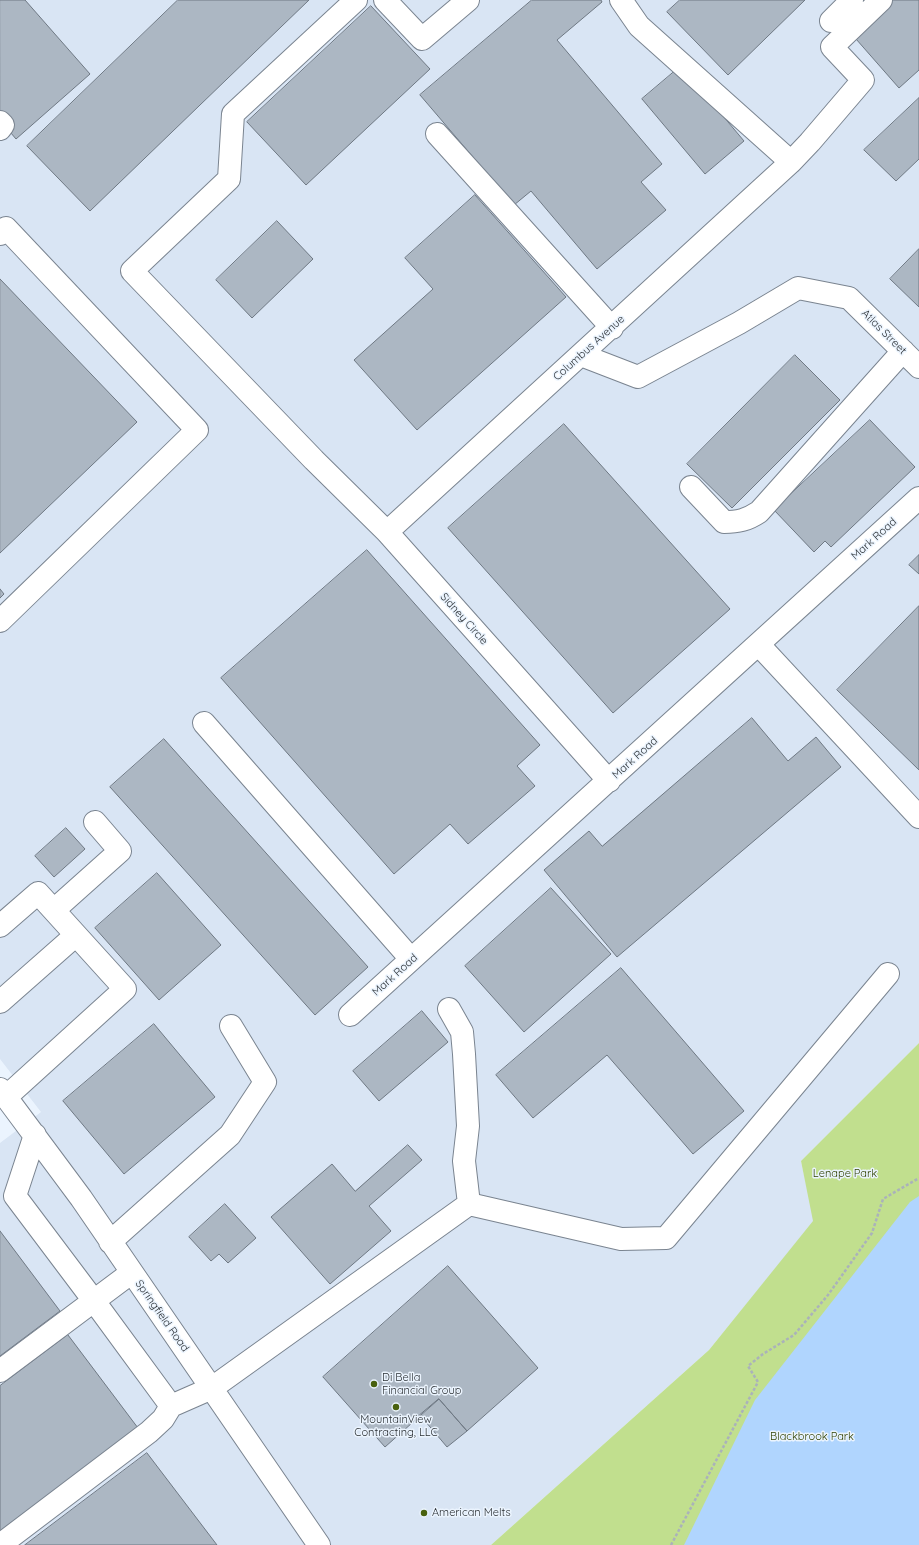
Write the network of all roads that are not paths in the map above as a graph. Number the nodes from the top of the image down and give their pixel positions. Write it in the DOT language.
graph roads {
  1 [pos="356,0"];
  2 [pos="385,0"];
  3 [pos="468,0"];
  4 [pos="621,0"];
  5 [pos="852,0"];
  6 [pos="881,0"];
  7 [pos="831,21"];
  8 [pos="0,122"];
  9 [pos="0,129"];
  10 [pos="437,134"];
  11 [pos="791,162"];
  12 [pos="0,234"];
  13 [pos="612,328"];
  14 [pos="903,351"];
  15 [pos="582,355"];
  16 [pos="919,367"];
  17 [pos="691,487"];
  18 [pos="919,498"];
  19 [pos="387,532"];
  20 [pos="0,621"];
  21 [pos="759,645"];
  22 [pos="204,723"];
  23 [pos="609,781"];
  24 [pos="919,817"];
  25 [pos="95,822"];
  26 [pos="54,910"];
  27 [pos="0,926"];
  28 [pos="76,935"];
  29 [pos="412,959"];
  30 [pos="888,974"];
  31 [pos="0,1002"];
  32 [pos="449,1009"];
  33 [pos="350,1016"];
  34 [pos="231,1026"];
  35 [pos="3,1093"];
  36 [pos="35,1136"];
  37 [pos="469,1204"];
  38 [pos="110,1242"];
  39 [pos="131,1273"];
  40 [pos="94,1300"];
  41 [pos="0,1371"];
  42 [pos="212,1388"];
  43 [pos="171,1406"];
  44 [pos="0,1544"];
  45 [pos="319,1545"];
  1 -- 19 [label="street, Sidney Circle"];
  2 -- 3 [label="street"];
  4 -- 11 [label="street"];
  5 -- 7 [label="street"];
  6 -- 11 [label="street, Columbus Avenue"];
  8 -- 9 [label="street"];
  10 -- 13 [label="street"];
  11 -- 13 [label="street, Columbus Avenue"];
  12 -- 20 [label="street"];
  13 -- 15 [label="street, Columbus Avenue"];
  14 -- 15 [label="street, Atlas Street"];
  14 -- 16 [label="street, Atlas Street"];
  14 -- 17 [label="street"];
  15 -- 19 [label="street, Columbus Avenue"];
  18 -- 21 [label="street, Mark Road"];
  19 -- 23 [label="street, Sidney Circle"];
  21 -- 23 [label="street, Mark Road"];
  21 -- 24 [label="street"];
  22 -- 29 [label="street"];
  23 -- 29 [label="street, Mark Road"];
  25 -- 26 [label="street"];
  26 -- 27 [label="street"];
  26 -- 28 [label="street"];
  28 -- 31 [label="street"];
  28 -- 35 [label="street"];
  29 -- 33 [label="street, Mark Road"];
  30 -- 37 [label="street"];
  32 -- 37 [label="street"];
  34 -- 38 [label="street"];
  35 -- 36 [label="street, Springfield Road"];
  36 -- 38 [label="street, Springfield Road"];
  36 -- 40 [label="street"];
  37 -- 42 [label="street"];
  38 -- 39 [label="street, Springfield Road"];
  39 -- 40 [label="street"];
  39 -- 42 [label="street, Springfield Road"];
  40 -- 41 [label="street"];
  40 -- 43 [label="street"];
  42 -- 43 [label="street"];
  42 -- 45 [label="street, Springfield Road"];
  43 -- 44 [label="street"];
}
